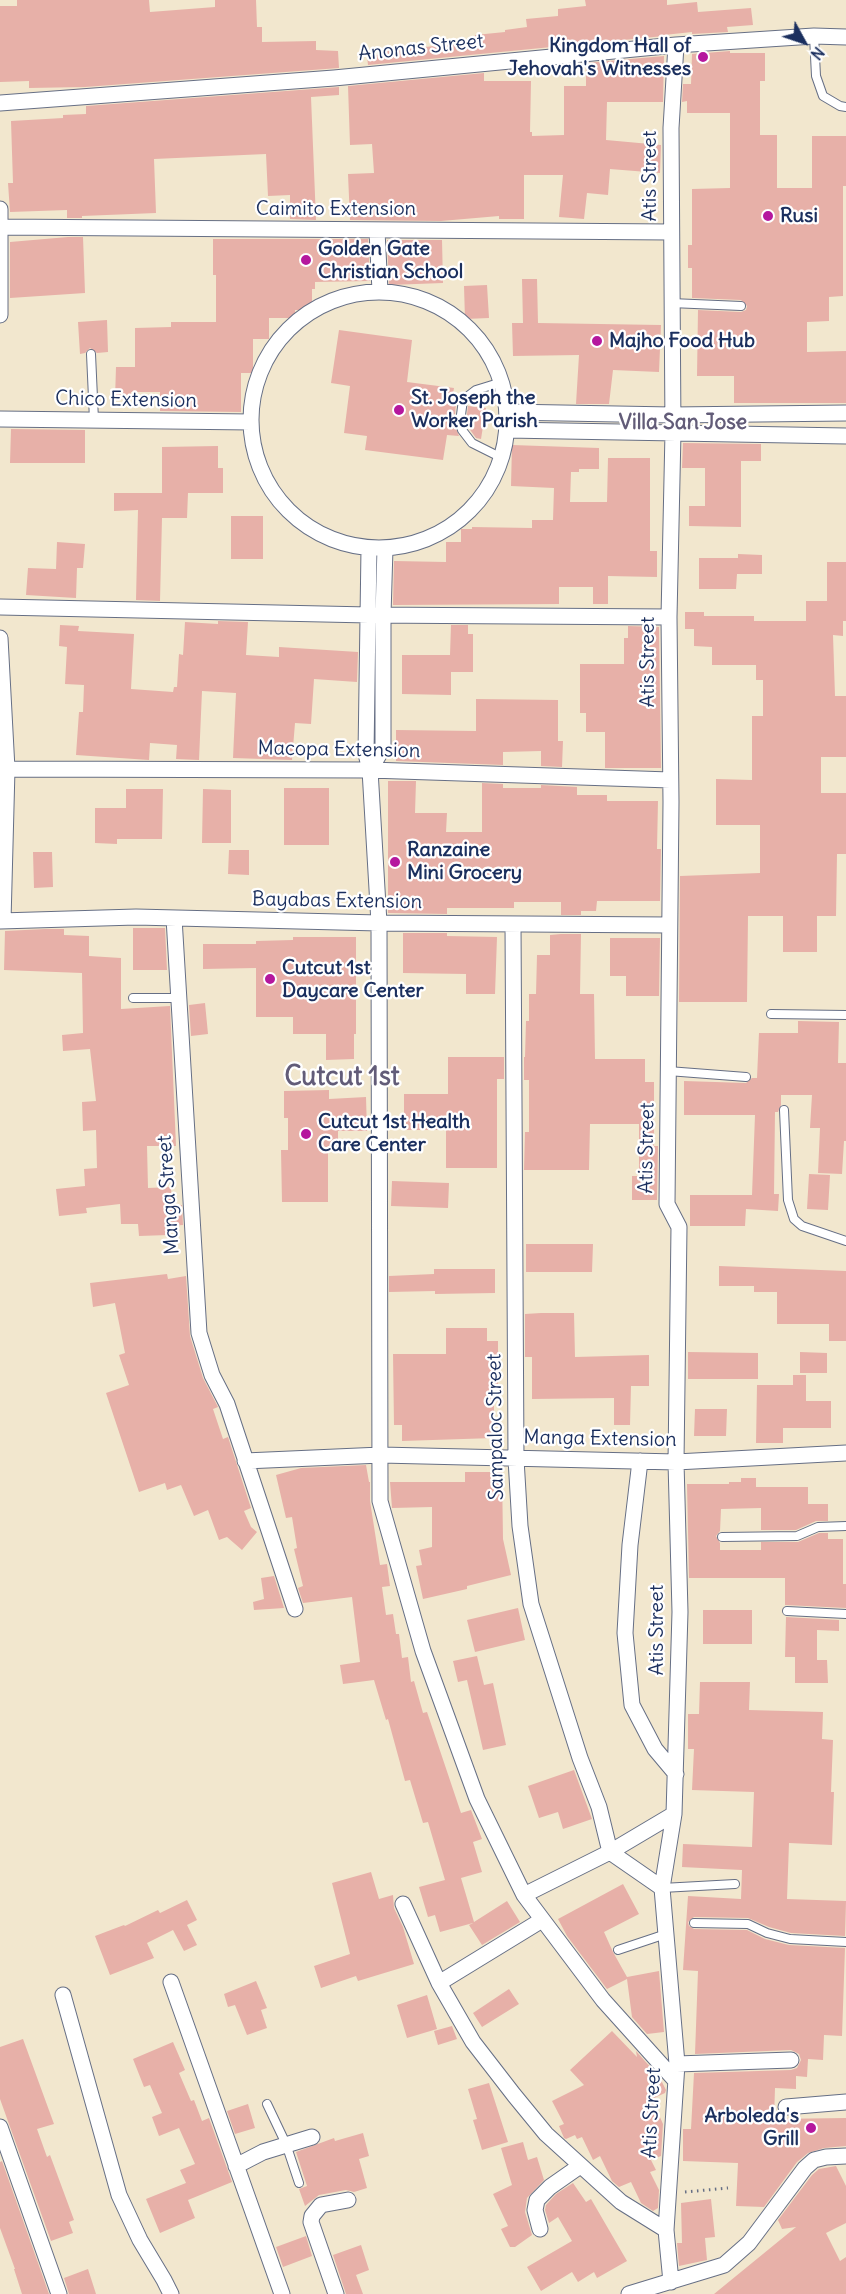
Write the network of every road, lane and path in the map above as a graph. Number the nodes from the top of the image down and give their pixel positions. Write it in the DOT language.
graph roads {
  1 [pos="814,36"];
  2 [pos="846,37"];
  3 [pos="676,45"];
  4 [pos="0,103"];
  5 [pos="846,107"];
  6 [pos="0,209"];
  7 [pos="1,227"];
  8 [pos="376,231"];
  9 [pos="670,232"];
  10 [pos="380,291"];
  11 [pos="671,303"];
  12 [pos="741,306"];
  13 [pos="0,315"];
  14 [pos="91,354"];
  15 [pos="502,382"];
  16 [pos="507,412"];
  17 [pos="846,413"];
  18 [pos="672,415"];
  19 [pos="0,419"];
  20 [pos="94,420"];
  21 [pos="251,422"];
  22 [pos="507,430"];
  23 [pos="673,432"];
  24 [pos="846,436"];
  25 [pos="502,458"];
  26 [pos="377,548"];
  27 [pos="0,607"];
  28 [pos="376,615"];
  29 [pos="669,617"];
  30 [pos="0,638"];
  31 [pos="7,769"];
  32 [pos="370,770"];
  33 [pos="670,780"];
  34 [pos="174,918"];
  35 [pos="2,921"];
  36 [pos="379,923"];
  37 [pos="513,924"];
  38 [pos="669,925"];
  39 [pos="178,998"];
  40 [pos="133,999"];
  41 [pos="771,1014"];
  42 [pos="846,1016"];
  43 [pos="668,1071"];
  44 [pos="746,1077"];
  45 [pos="784,1110"];
  46 [pos="846,1241"];
  47 [pos="846,1453"];
  48 [pos="381,1455"];
  49 [pos="516,1459"];
  50 [pos="245,1461"];
  51 [pos="640,1461"];
  52 [pos="676,1462"];
  53 [pos="846,1526"];
  54 [pos="722,1536"];
  55 [pos="295,1609"];
  56 [pos="786,1611"];
  57 [pos="846,1614"];
  58 [pos="676,1774"];
  59 [pos="674,1814"];
  60 [pos="610,1852"];
  61 [pos="735,1884"];
  62 [pos="663,1888"];
  63 [pos="524,1895"];
  64 [pos="402,1904"];
  65 [pos="542,1920"];
  66 [pos="694,1923"];
  67 [pos="666,1934"];
  68 [pos="846,1942"];
  69 [pos="618,1950"];
  70 [pos="171,1982"];
  71 [pos="439,1983"];
  72 [pos="63,1995"];
  73 [pos="791,2060"];
  74 [pos="676,2072"];
  75 [pos="846,2102"];
  76 [pos="267,2104"];
  77 [pos="786,2107"];
  78 [pos="0,2127"];
  79 [pos="312,2137"];
  80 [pos="286,2144"];
  81 [pos="846,2157"];
  82 [pos="236,2166"];
  83 [pos="580,2166"];
  84 [pos="299,2183"];
  85 [pos="728,2188"];
  86 [pos="668,2194"];
  87 [pos="348,2200"];
  88 [pos="540,2229"];
  89 [pos="666,2230"];
  90 [pos="670,2282"];
  91 [pos="59,2294"];
  92 [pos="171,2294"];
  93 [pos="282,2294"];
  94 [pos="336,2294"];
  95 [pos="629,2294"];
  1 -- 2 [label="street, Anonas Street"];
  1 -- 3 [label="street, Anonas Street"];
  1 -- 5 [label="lane"];
  3 -- 4 [label="street, Anonas Street"];
  3 -- 9 [label="street, Atis Street"];
  6 -- 7 [label="street"];
  7 -- 8 [label="street, Caimito Extension"];
  7 -- 13 [label="street"];
  8 -- 9 [label="street, Caimito Extension"];
  8 -- 10 [label="street"];
  9 -- 11 [label="street, Atis Street"];
  10 -- 15 [label="street"];
  10 -- 21 [label="street"];
  11 -- 12 [label="lane"];
  11 -- 18 [label="street, Atis Street"];
  14 -- 20 [label="lane"];
  15 -- 16 [label="street"];
  15 -- 25 [label="lane"];
  16 -- 18 [label="street"];
  16 -- 22 [label="street"];
  17 -- 18 [label="street"];
  18 -- 23 [label="street, Atis Street"];
  19 -- 20 [label="street, Chico Extension"];
  20 -- 21 [label="street, Chico Extension"];
  21 -- 26 [label="street"];
  22 -- 23 [label="street"];
  22 -- 25 [label="street"];
  23 -- 24 [label="street"];
  23 -- 29 [label="street, Atis Street"];
  25 -- 26 [label="street"];
  26 -- 28 [label="street"];
  27 -- 28 [label="street"];
  28 -- 29 [label="street"];
  28 -- 32 [label="street"];
  29 -- 33 [label="street, Atis Street"];
  30 -- 31 [label="street"];
  31 -- 32 [label="street, Macopa Extension"];
  31 -- 35 [label="street"];
  32 -- 33 [label="street, Macopa Extension"];
  32 -- 36 [label="street"];
  33 -- 38 [label="street, Atis Street"];
  34 -- 35 [label="street, Bayabas Extension"];
  34 -- 36 [label="street, Bayabas Extension"];
  34 -- 39 [label="street, Manga Street"];
  36 -- 37 [label="street, Bayabas Extension"];
  36 -- 48 [label="street"];
  37 -- 38 [label="street, Bayabas Extension"];
  37 -- 49 [label="street, Sampaloc Street"];
  38 -- 43 [label="street, Atis Street"];
  39 -- 40 [label="lane"];
  39 -- 50 [label="street, Manga Street"];
  41 -- 42 [label="lane"];
  43 -- 44 [label="lane"];
  43 -- 52 [label="street, Atis Street"];
  45 -- 46 [label="lane"];
  47 -- 52 [label="street, Manga Extension"];
  48 -- 49 [label="street, Manga Extension"];
  48 -- 50 [label="street, Manga Extension"];
  48 -- 63 [label="street"];
  49 -- 51 [label="street, Manga Extension"];
  49 -- 60 [label="street, Sampaloc Street"];
  50 -- 55 [label="street, Manga Street"];
  51 -- 52 [label="street, Manga Extension"];
  51 -- 58 [label="street"];
  52 -- 58 [label="street, Atis Street"];
  53 -- 54 [label="lane"];
  56 -- 57 [label="lane"];
  58 -- 59 [label="street, Atis Street"];
  59 -- 60 [label="street"];
  59 -- 62 [label="street, Atis Street"];
  60 -- 62 [label="street"];
  60 -- 63 [label="street"];
  61 -- 62 [label="lane"];
  62 -- 67 [label="street, Atis Street"];
  63 -- 65 [label="street"];
  64 -- 71 [label="street"];
  65 -- 71 [label="street"];
  65 -- 74 [label="street"];
  66 -- 68 [label="lane"];
  67 -- 69 [label="lane"];
  67 -- 74 [label="street, Atis Street"];
  70 -- 82 [label="street"];
  71 -- 83 [label="street"];
  72 -- 92 [label="street"];
  73 -- 74 [label="street"];
  74 -- 86 [label="street, Atis Street"];
  75 -- 77 [label="street"];
  76 -- 80 [label="lane"];
  78 -- 91 [label="street"];
  79 -- 80 [label="street"];
  80 -- 82 [label="street"];
  80 -- 84 [label="lane"];
  81 -- 90 [label="street"];
  82 -- 93 [label="street"];
  83 -- 88 [label="street"];
  83 -- 89 [label="street"];
  85 -- 86 [label="path"];
  86 -- 89 [label="street, Atis Street"];
  87 -- 94 [label="street"];
  89 -- 90 [label="street, Atis Street"];
  90 -- 95 [label="street"];
}
